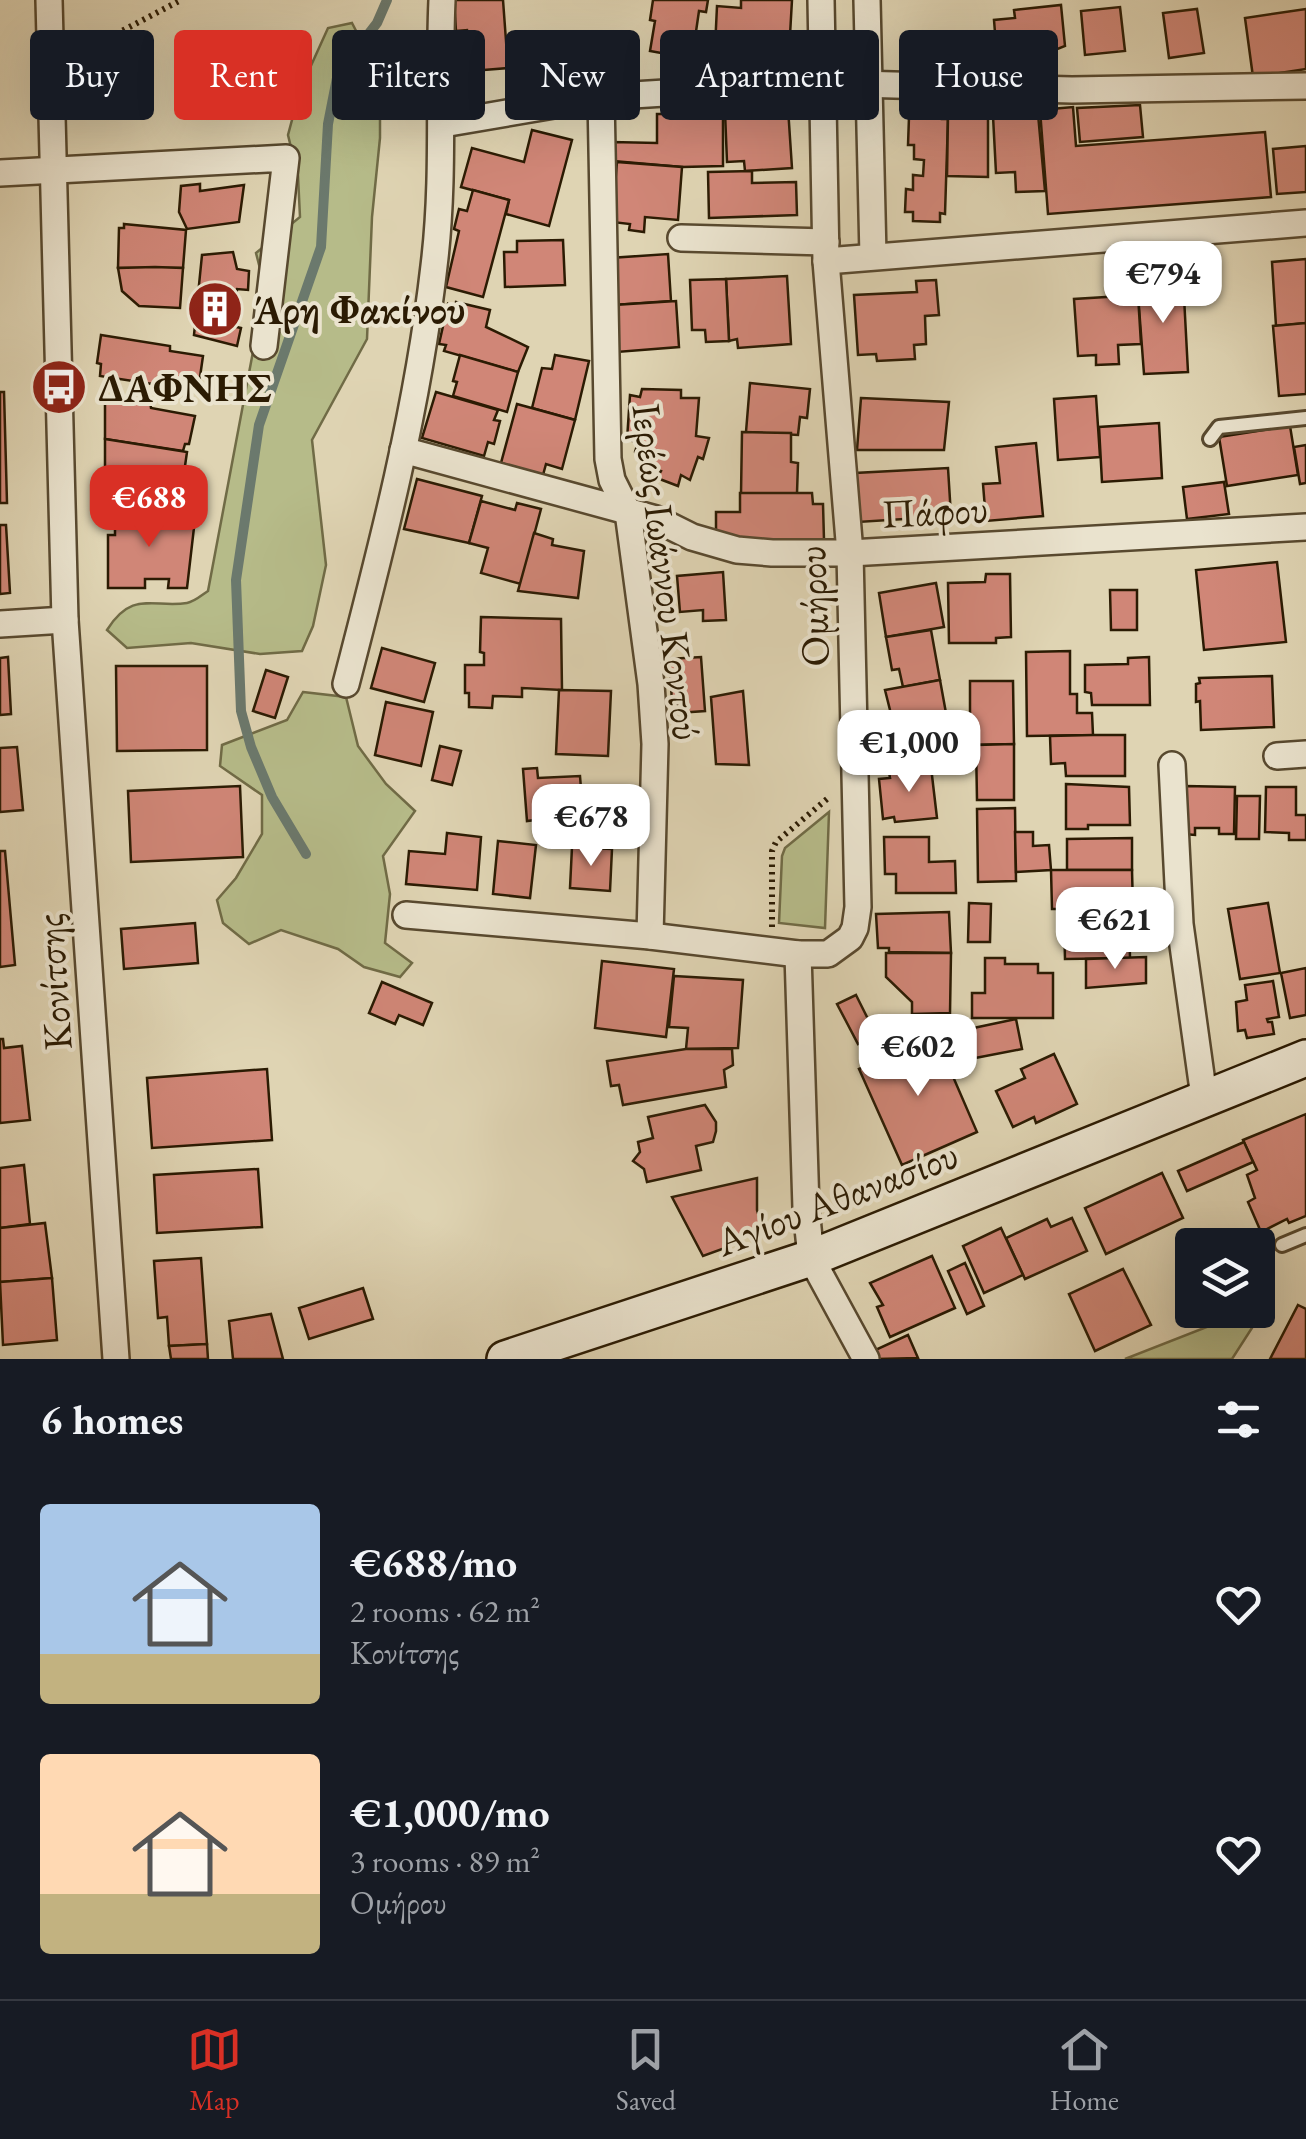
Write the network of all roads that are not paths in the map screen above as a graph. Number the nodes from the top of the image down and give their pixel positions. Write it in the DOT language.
graph roads {
  1 [pos="49,0"];
  2 [pos="442,0"];
  3 [pos="821,0"];
  4 [pos="867,0"];
  5 [pos="821,30"];
  6 [pos="868,30"];
  7 [pos="879,82"];
  8 [pos="1306,86"];
  9 [pos="505,113"];
  10 [pos="601,120"];
  11 [pos="823,120"];
  12 [pos="870,120"];
  13 [pos="443,124"];
  14 [pos="54,170"];
  15 [pos="0,174"];
  16 [pos="1306,223"];
  17 [pos="681,238"];
  18 [pos="826,251"];
  19 [pos="873,256"];
  20 [pos="264,346"];
  21 [pos="1306,418"];
  22 [pos="1210,439"];
  23 [pos="404,450"];
  24 [pos="628,512"];
  25 [pos="1306,527"];
  26 [pos="850,553"];
  27 [pos="65,620"];
  28 [pos="0,624"];
  29 [pos="346,684"];
  30 [pos="1306,754"];
  31 [pos="1277,756"];
  32 [pos="1172,766"];
  33 [pos="406,915"];
  34 [pos="650,936"];
  35 [pos="798,954"];
  36 [pos="1306,1058"];
  37 [pos="1204,1097"];
  38 [pos="1306,1235"];
  39 [pos="1282,1245"];
  40 [pos="811,1258"];
  41 [pos="116,1359"];
  42 [pos="504,1359"];
  43 [pos="866,1359"];
  1 -- 14 [label="street, Κονίτσης"];
  2 -- 13 [label="street"];
  3 -- 5 [label="street, Ομήρου"];
  4 -- 6 [label="street"];
  7 -- 8 [label="street"];
  9 -- 13 [label="street"];
  10 -- 24 [label="street, Ιερέως Ιωάννου Κοντού"];
  11 -- 18 [label="street, Ομήρου"];
  12 -- 19 [label="street"];
  13 -- 23 [label="street"];
  14 -- 15 [label="street"];
  14 -- 20 [label="street"];
  14 -- 27 [label="street, Κονίτσης"];
  16 -- 19 [label="street"];
  17 -- 18 [label="street"];
  18 -- 19 [label="street"];
  18 -- 26 [label="street, Ομήρου"];
  21 -- 22 [label="lane"];
  23 -- 24 [label="street, Πάφου"];
  23 -- 29 [label="street"];
  24 -- 26 [label="street, Πάφου"];
  24 -- 34 [label="street, Ιερέως Ιωάννου Κοντού"];
  25 -- 26 [label="street, Πάφου"];
  26 -- 35 [label="street, Ομήρου"];
  27 -- 28 [label="street"];
  27 -- 41 [label="street, Κονίτσης"];
  30 -- 31 [label="street"];
  32 -- 37 [label="street"];
  33 -- 34 [label="street, Ομήρου"];
  34 -- 35 [label="street, Ομήρου"];
  35 -- 40 [label="street"];
  36 -- 37 [label="street, Αγίου Αθανασίου"];
  37 -- 40 [label="street, Αγίου Αθανασίου"];
  38 -- 39 [label="lane"];
  40 -- 42 [label="street, Αγίου Αθανασίου"];
  40 -- 43 [label="street"];
}
